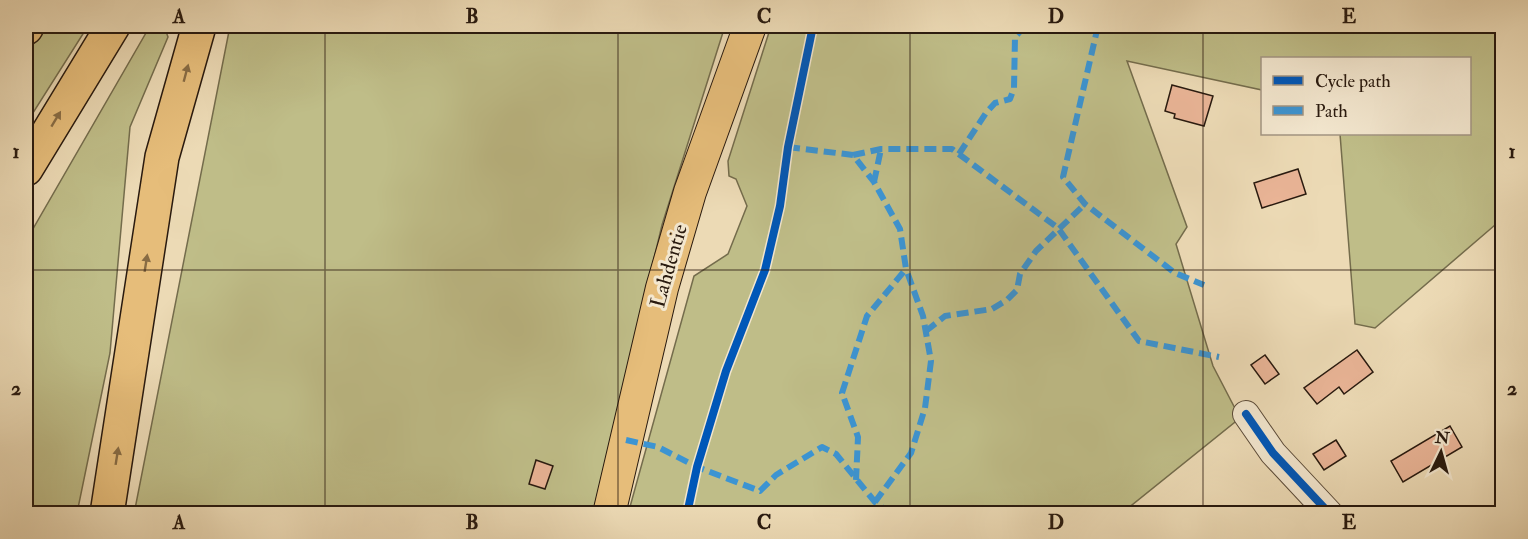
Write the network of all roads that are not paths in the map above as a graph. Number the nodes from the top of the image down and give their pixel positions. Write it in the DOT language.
graph roads {
  1 [pos="113,26"];
  2 [pos="199,26"];
  3 [pos="750,26"];
  4 [pos="26,169"];
  5 [pos="1246,414"];
  6 [pos="106,513"];
  7 [pos="609,513"];
  8 [pos="1330,513"];
  4 -- 1 [label="highway, one-way"];
  6 -- 2 [label="highway, one-way"];
  3 -- 7 [label="main road, Lahdentie"];
  5 -- 8 [label="street"];
}
